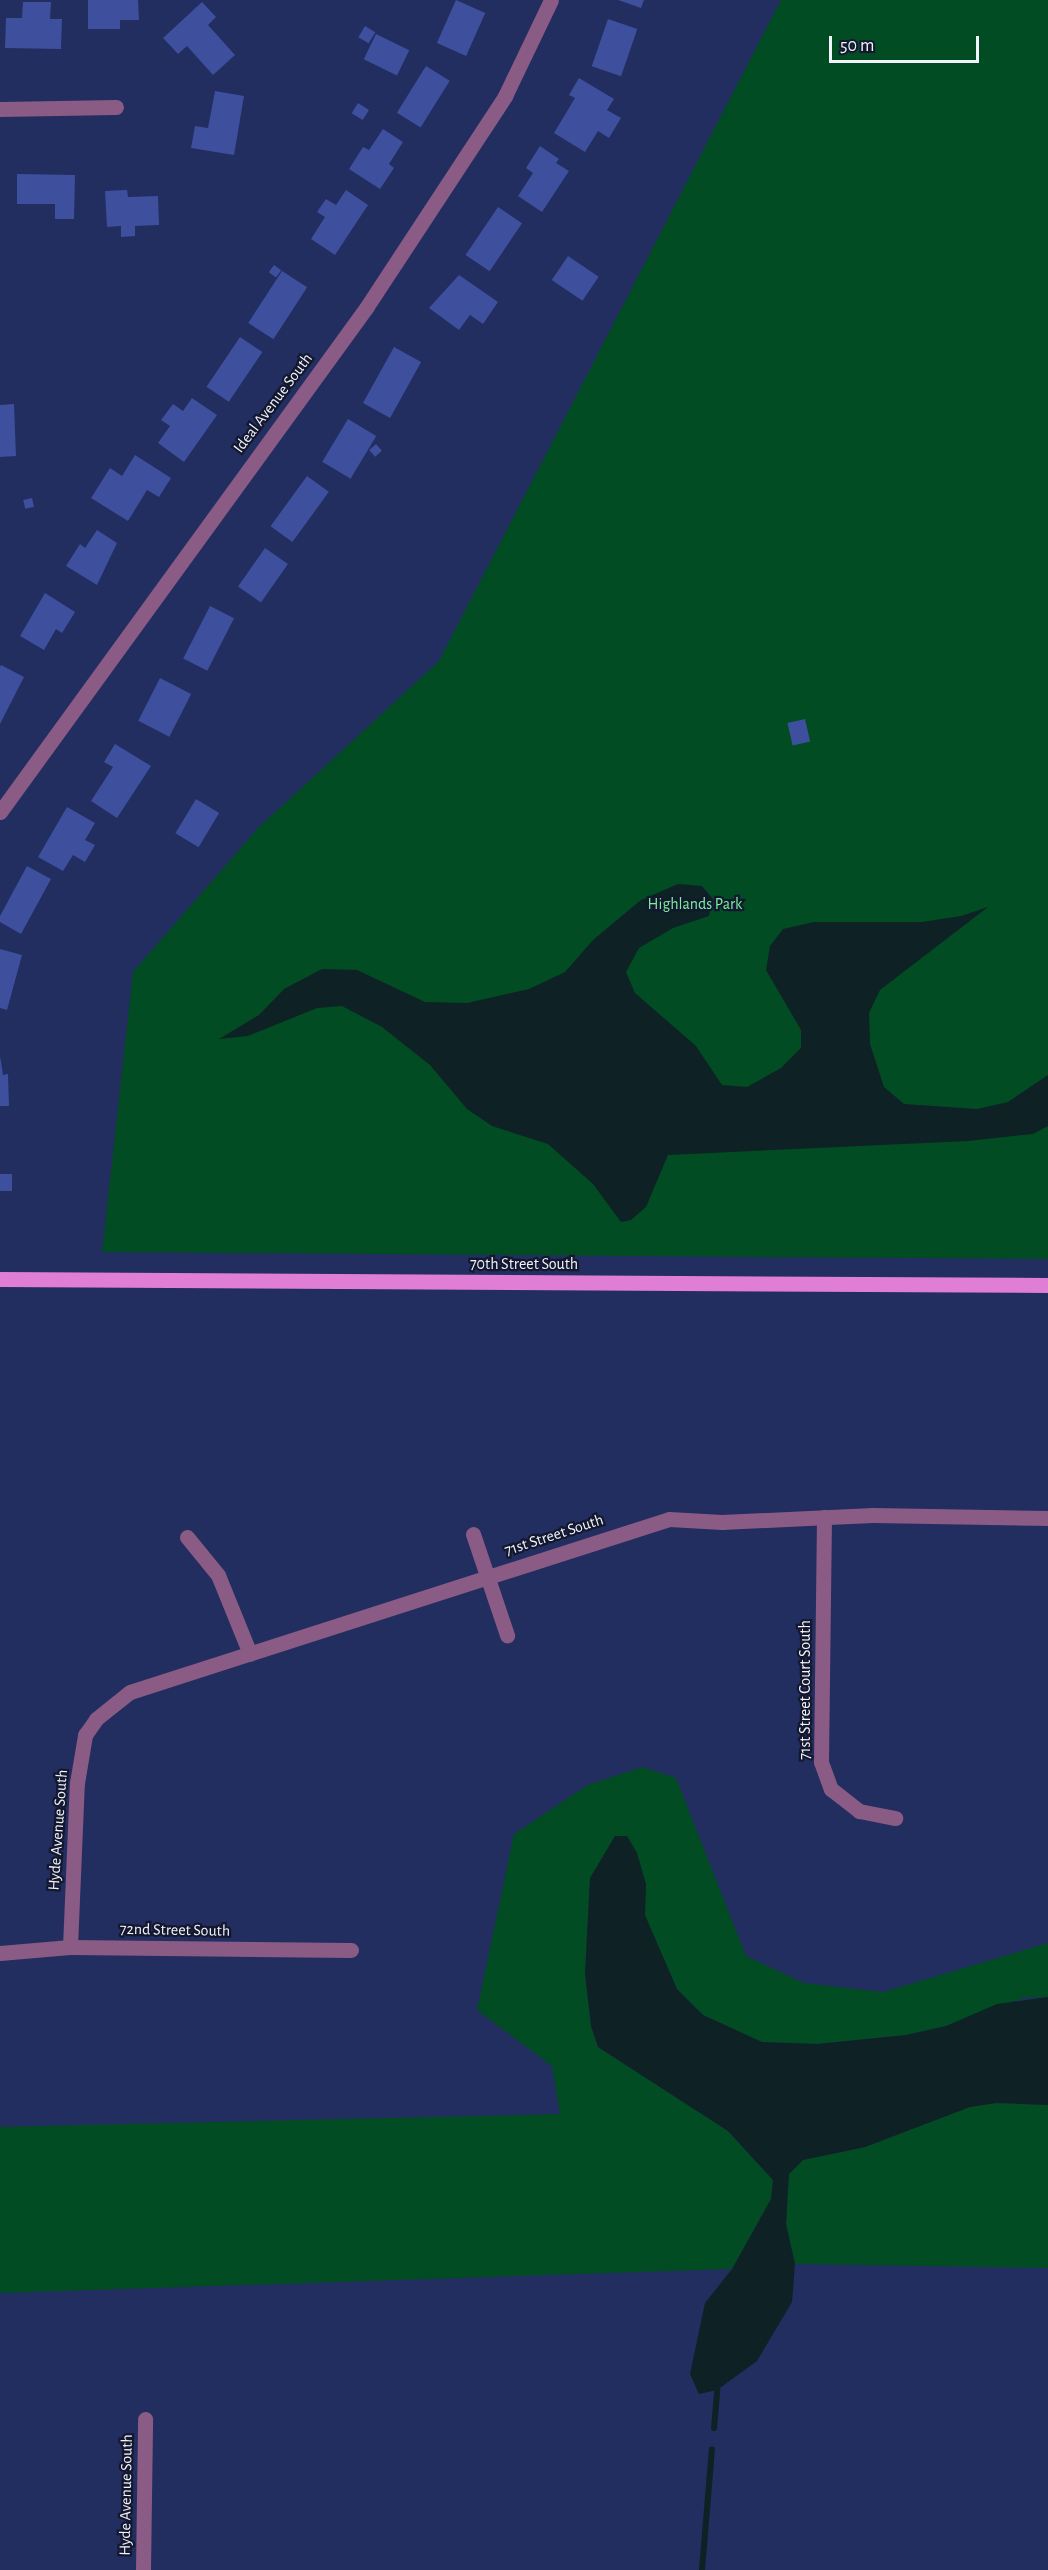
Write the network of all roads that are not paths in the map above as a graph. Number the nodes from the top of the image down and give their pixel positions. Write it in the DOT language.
graph roads {
  1 [pos="551,0"];
  2 [pos="116,107"];
  3 [pos="0,109"];
  4 [pos="0,812"];
  5 [pos="0,1279"];
  6 [pos="1048,1285"];
  7 [pos="824,1517"];
  8 [pos="1048,1518"];
  9 [pos="473,1534"];
  10 [pos="187,1537"];
  11 [pos="486,1576"];
  12 [pos="507,1635"];
  13 [pos="250,1654"];
  14 [pos="96,1719"];
  15 [pos="895,1818"];
  16 [pos="69,1947"];
  17 [pos="351,1950"];
  18 [pos="0,1953"];
  19 [pos="145,2420"];
  20 [pos="143,2570"];
  1 -- 4 [label="street, Ideal Avenue South"];
  2 -- 3 [label="street"];
  5 -- 6 [label="main road, 70th Street South"];
  7 -- 8 [label="street, 71st Street South"];
  7 -- 11 [label="street, 71st Street South"];
  7 -- 15 [label="street, 71st Street Court South"];
  9 -- 11 [label="street"];
  10 -- 13 [label="street"];
  11 -- 12 [label="street"];
  11 -- 13 [label="street, 71st Street South"];
  13 -- 14 [label="street, 71st Street South"];
  14 -- 16 [label="street, Hyde Avenue South"];
  16 -- 17 [label="street, 72nd Street South"];
  16 -- 18 [label="street, 72nd Street South"];
  19 -- 20 [label="street, Hyde Avenue South"];
}
